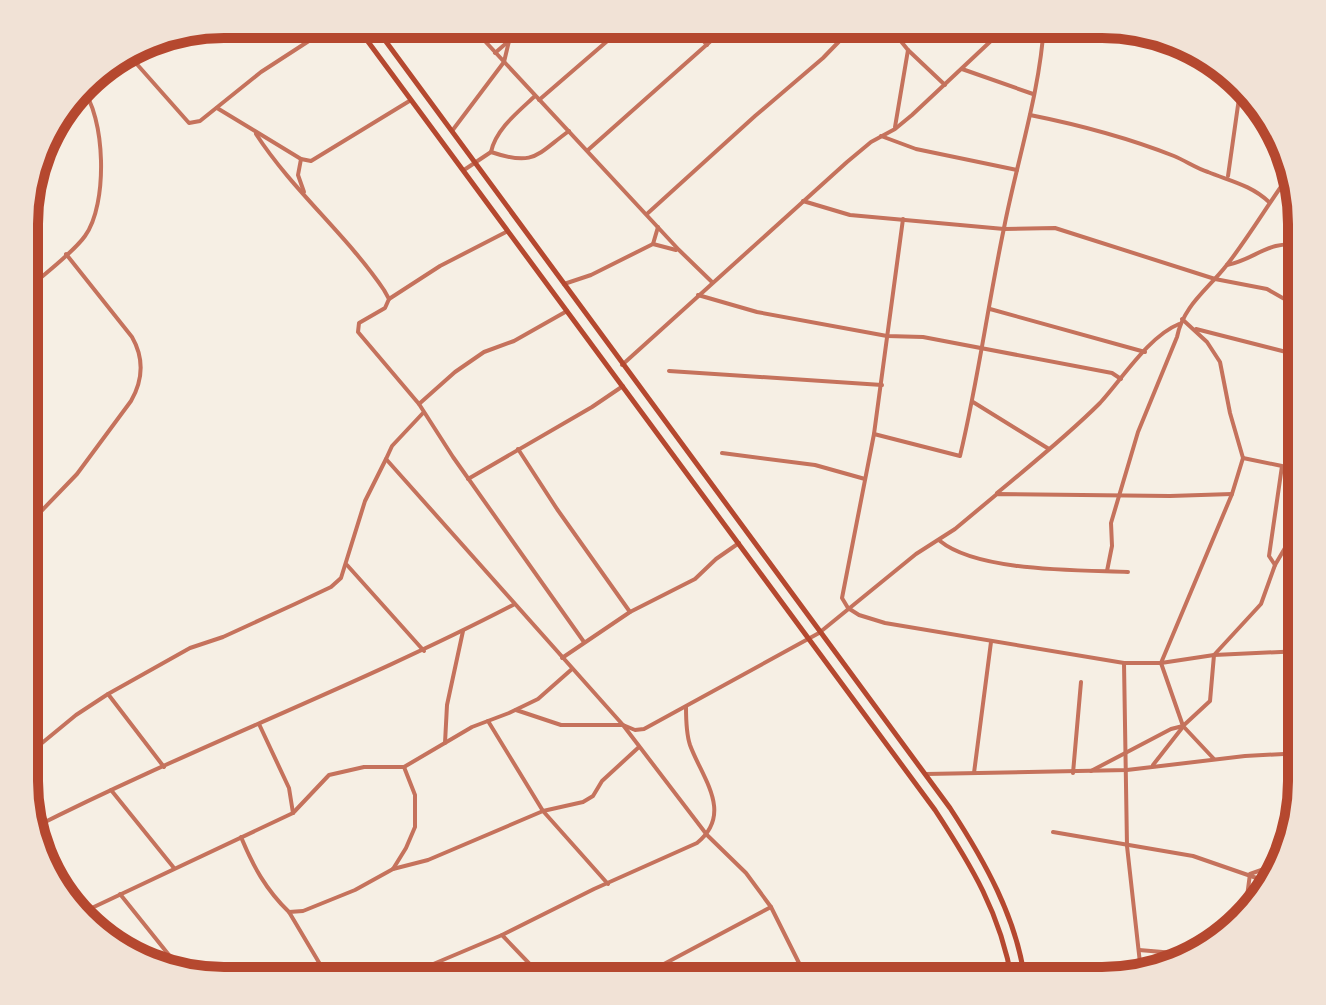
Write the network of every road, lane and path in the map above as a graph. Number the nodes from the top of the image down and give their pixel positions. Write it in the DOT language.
graph roads {
  1 [pos="313,38"];
  2 [pos="365,38"];
  3 [pos="482,38"];
  4 [pos="512,38"];
  5 [pos="610,38"];
  6 [pos="701,38"];
  7 [pos="715,38"];
  8 [pos="841,38"];
  9 [pos="898,38"];
  10 [pos="994,38"];
  11 [pos="1042,38"];
  12 [pos="384,39"];
  13 [pos="509,41"];
  14 [pos="707,45"];
  15 [pos="908,50"];
  16 [pos="495,53"];
  17 [pos="134,61"];
  18 [pos="504,62"];
  19 [pos="962,69"];
  20 [pos="945,85"];
  21 [pos="1033,94"];
  22 [pos="88,97"];
  23 [pos="537,98"];
  24 [pos="1239,98"];
  25 [pos="411,100"];
  26 [pos="217,108"];
  27 [pos="1030,115"];
  28 [pos="895,129"];
  29 [pos="452,131"];
  30 [pos="569,131"];
  31 [pos="256,134"];
  32 [pos="881,136"];
  33 [pos="588,150"];
  34 [pos="491,152"];
  35 [pos="301,159"];
  36 [pos="475,163"];
  37 [pos="464,170"];
  38 [pos="1017,170"];
  39 [pos="1228,177"];
  40 [pos="1283,184"];
  41 [pos="305,194"];
  42 [pos="803,201"];
  43 [pos="1269,202"];
  44 [pos="647,214"];
  45 [pos="903,219"];
  46 [pos="659,226"];
  47 [pos="1004,229"];
  48 [pos="508,231"];
  49 [pos="653,244"];
  50 [pos="1288,245"];
  51 [pos="679,250"];
  52 [pos="66,254"];
  53 [pos="1227,265"];
  54 [pos="38,279"];
  55 [pos="1215,279"];
  56 [pos="712,282"];
  57 [pos="564,284"];
  58 [pos="698,295"];
  59 [pos="389,299"];
  60 [pos="1288,301"];
  61 [pos="990,309"];
  62 [pos="567,311"];
  63 [pos="1180,322"];
  64 [pos="1193,329"];
  65 [pos="887,336"];
  66 [pos="981,347"];
  67 [pos="1145,352"];
  68 [pos="1288,353"];
  69 [pos="622,365"];
  70 [pos="669,371"];
  71 [pos="1121,379"];
  72 [pos="882,385"];
  73 [pos="623,386"];
  74 [pos="973,402"];
  75 [pos="419,404"];
  76 [pos="423,413"];
  77 [pos="874,434"];
  78 [pos="518,449"];
  79 [pos="1049,450"];
  80 [pos="722,453"];
  81 [pos="1243,458"];
  82 [pos="386,459"];
  83 [pos="468,479"];
  84 [pos="865,479"];
  85 [pos="997,494"];
  86 [pos="1120,494"];
  87 [pos="1232,494"];
  88 [pos="38,514"];
  89 [pos="940,541"];
  90 [pos="739,543"];
  91 [pos="1288,543"];
  92 [pos="347,565"];
  93 [pos="1275,565"];
  94 [pos="1107,571"];
  95 [pos="1128,572"];
  96 [pos="514,604"];
  97 [pos="848,608"];
  98 [pos="630,612"];
  99 [pos="463,630"];
  100 [pos="819,633"];
  101 [pos="809,639"];
  102 [pos="584,642"];
  103 [pos="991,642"];
  104 [pos="424,651"];
  105 [pos="1288,652"];
  106 [pos="1214,655"];
  107 [pos="562,658"];
  108 [pos="1124,663"];
  109 [pos="1161,663"];
  110 [pos="572,669"];
  111 [pos="1081,682"];
  112 [pos="108,694"];
  113 [pos="686,707"];
  114 [pos="516,710"];
  115 [pos="488,721"];
  116 [pos="259,724"];
  117 [pos="623,725"];
  118 [pos="1183,726"];
  119 [pos="445,743"];
  120 [pos="38,746"];
  121 [pos="639,747"];
  122 [pos="1127,752"];
  123 [pos="1288,754"];
  124 [pos="1214,759"];
  125 [pos="164,767"];
  126 [pos="404,767"];
  127 [pos="1151,767"];
  128 [pos="1127,770"];
  129 [pos="1090,771"];
  130 [pos="974,773"];
  131 [pos="1073,773"];
  132 [pos="923,774"];
  133 [pos="111,790"];
  134 [pos="543,811"];
  135 [pos="293,813"];
  136 [pos="43,823"];
  137 [pos="1053,832"];
  138 [pos="707,835"];
  139 [pos="241,837"];
  140 [pos="1127,846"];
  141 [pos="174,868"];
  142 [pos="1266,868"];
  143 [pos="393,869"];
  144 [pos="1250,874"];
  145 [pos="1260,878"];
  146 [pos="608,884"];
  147 [pos="120,894"];
  148 [pos="1247,898"];
  149 [pos="771,907"];
  150 [pos="89,909"];
  151 [pos="289,912"];
  152 [pos="502,935"];
  153 [pos="1139,950"];
  154 [pos="1173,953"];
  155 [pos="173,960"];
  156 [pos="1140,962"];
  157 [pos="664,965"];
  158 [pos="322,967"];
  159 [pos="424,967"];
  160 [pos="533,967"];
  161 [pos="660,967"];
  162 [pos="801,967"];
  163 [pos="1008,967"];
  164 [pos="1021,967"];
  1 -- 26 [label="street"];
  2 -- 25 [label="main road"];
  3 -- 16 [label="street"];
  4 -- 13 [label="street"];
  5 -- 23 [label="street"];
  6 -- 14 [label="street"];
  7 -- 14 [label="street"];
  8 -- 44 [label="street"];
  9 -- 15 [label="street"];
  10 -- 19 [label="street"];
  11 -- 21 [label="street"];
  12 -- 29 [label="main road"];
  13 -- 16 [label="street"];
  13 -- 18 [label="street"];
  14 -- 33 [label="street"];
  15 -- 20 [label="street"];
  15 -- 28 [label="street"];
  16 -- 18 [label="street"];
  17 -- 26 [label="street"];
  18 -- 23 [label="street"];
  18 -- 29 [label="street"];
  19 -- 20 [label="street"];
  19 -- 21 [label="street"];
  20 -- 28 [label="street"];
  21 -- 27 [label="street"];
  22 -- 52 [label="street"];
  23 -- 30 [label="street"];
  23 -- 34 [label="street"];
  24 -- 39 [label="street"];
  25 -- 35 [label="street"];
  25 -- 37 [label="main road"];
  26 -- 31 [label="street"];
  27 -- 38 [label="street"];
  27 -- 39 [label="street"];
  28 -- 32 [label="street"];
  29 -- 36 [label="main road"];
  30 -- 33 [label="street"];
  30 -- 34 [label="street"];
  31 -- 35 [label="street"];
  31 -- 41 [label="street"];
  32 -- 38 [label="street"];
  32 -- 42 [label="street"];
  33 -- 44 [label="street"];
  34 -- 36 [label="street"];
  35 -- 41 [label="street"];
  36 -- 37 [label="street"];
  36 -- 57 [label="main road"];
  37 -- 48 [label="main road"];
  38 -- 47 [label="street"];
  39 -- 43 [label="street"];
  40 -- 43 [label="street"];
  41 -- 59 [label="street"];
  42 -- 45 [label="street"];
  42 -- 56 [label="street"];
  43 -- 53 [label="street"];
  44 -- 46 [label="street"];
  45 -- 47 [label="street"];
  45 -- 65 [label="street"];
  46 -- 49 [label="street"];
  46 -- 51 [label="street"];
  47 -- 55 [label="street"];
  47 -- 61 [label="street"];
  48 -- 59 [label="street"];
  48 -- 62 [label="main road"];
  49 -- 51 [label="street"];
  49 -- 57 [label="street"];
  50 -- 53 [label="street"];
  51 -- 56 [label="street"];
  52 -- 54 [label="street"];
  52 -- 88 [label="street"];
  53 -- 55 [label="street"];
  55 -- 60 [label="street"];
  55 -- 63 [label="street"];
  56 -- 58 [label="street"];
  57 -- 69 [label="main road"];
  58 -- 65 [label="street"];
  58 -- 69 [label="street"];
  59 -- 75 [label="street"];
  61 -- 66 [label="street"];
  61 -- 67 [label="street"];
  62 -- 73 [label="main road"];
  62 -- 75 [label="street"];
  63 -- 64 [label="street"];
  63 -- 67 [label="street"];
  63 -- 86 [label="street"];
  64 -- 68 [label="street"];
  64 -- 81 [label="street"];
  65 -- 66 [label="street"];
  65 -- 72 [label="street"];
  66 -- 71 [label="street"];
  66 -- 74 [label="street"];
  67 -- 71 [label="street"];
  69 -- 100 [label="main road"];
  70 -- 72 [label="street"];
  71 -- 79 [label="street"];
  72 -- 77 [label="street"];
  73 -- 78 [label="street"];
  73 -- 90 [label="main road"];
  74 -- 77 [label="street"];
  74 -- 79 [label="street"];
  75 -- 76 [label="street"];
  76 -- 82 [label="street"];
  76 -- 83 [label="street"];
  77 -- 84 [label="street"];
  78 -- 83 [label="street"];
  78 -- 98 [label="street"];
  79 -- 85 [label="street"];
  80 -- 84 [label="street"];
  81 -- 87 [label="street"];
  81 -- 93 [label="street"];
  82 -- 92 [label="street"];
  82 -- 96 [label="street"];
  83 -- 102 [label="street"];
  84 -- 97 [label="street"];
  85 -- 86 [label="street"];
  85 -- 89 [label="street"];
  86 -- 87 [label="street"];
  86 -- 94 [label="street"];
  87 -- 109 [label="street"];
  89 -- 94 [label="street"];
  89 -- 97 [label="street"];
  90 -- 98 [label="street"];
  90 -- 101 [label="main road"];
  91 -- 93 [label="street"];
  92 -- 104 [label="street"];
  92 -- 112 [label="street"];
  93 -- 106 [label="street"];
  94 -- 95 [label="street"];
  96 -- 99 [label="street"];
  96 -- 107 [label="street"];
  97 -- 100 [label="street"];
  97 -- 103 [label="street"];
  98 -- 102 [label="street"];
  99 -- 104 [label="street"];
  99 -- 119 [label="street"];
  100 -- 101 [label="street"];
  100 -- 132 [label="main road"];
  101 -- 113 [label="street"];
  101 -- 163 [label="main road"];
  102 -- 107 [label="street"];
  103 -- 108 [label="street"];
  103 -- 130 [label="street"];
  104 -- 116 [label="street"];
  105 -- 106 [label="street"];
  106 -- 109 [label="street"];
  106 -- 118 [label="street"];
  107 -- 110 [label="street"];
  108 -- 109 [label="street"];
  108 -- 122 [label="street"];
  109 -- 118 [label="street"];
  110 -- 114 [label="street"];
  110 -- 117 [label="street"];
  111 -- 131 [label="street"];
  112 -- 120 [label="street"];
  112 -- 125 [label="street"];
  113 -- 117 [label="street"];
  113 -- 138 [label="street"];
  114 -- 115 [label="street"];
  114 -- 117 [label="street"];
  115 -- 119 [label="street"];
  115 -- 134 [label="street"];
  116 -- 125 [label="street"];
  116 -- 135 [label="street"];
  117 -- 121 [label="street"];
  118 -- 122 [label="street"];
  118 -- 124 [label="street"];
  118 -- 127 [label="street"];
  119 -- 126 [label="street"];
  121 -- 134 [label="street"];
  121 -- 138 [label="street"];
  122 -- 128 [label="street"];
  122 -- 129 [label="street"];
  123 -- 124 [label="street"];
  124 -- 127 [label="street"];
  125 -- 133 [label="street"];
  126 -- 135 [label="street"];
  126 -- 143 [label="street"];
  127 -- 128 [label="street"];
  128 -- 129 [label="street"];
  128 -- 140 [label="street"];
  129 -- 131 [label="street"];
  130 -- 131 [label="street"];
  130 -- 132 [label="street"];
  132 -- 164 [label="main road"];
  133 -- 136 [label="street"];
  133 -- 141 [label="street"];
  134 -- 143 [label="street"];
  134 -- 146 [label="street"];
  135 -- 139 [label="street"];
  137 -- 140 [label="street"];
  138 -- 146 [label="street"];
  138 -- 149 [label="street"];
  139 -- 141 [label="street"];
  139 -- 151 [label="street"];
  140 -- 144 [label="street"];
  140 -- 153 [label="street"];
  141 -- 147 [label="street"];
  142 -- 144 [label="street"];
  143 -- 151 [label="street"];
  144 -- 145 [label="street"];
  144 -- 148 [label="street"];
  146 -- 152 [label="street"];
  147 -- 150 [label="street"];
  147 -- 155 [label="street"];
  149 -- 157 [label="street"];
  149 -- 162 [label="street"];
  151 -- 158 [label="street"];
  152 -- 159 [label="street"];
  152 -- 160 [label="street"];
  153 -- 154 [label="street"];
  153 -- 156 [label="street"];
  157 -- 161 [label="street"];
}
